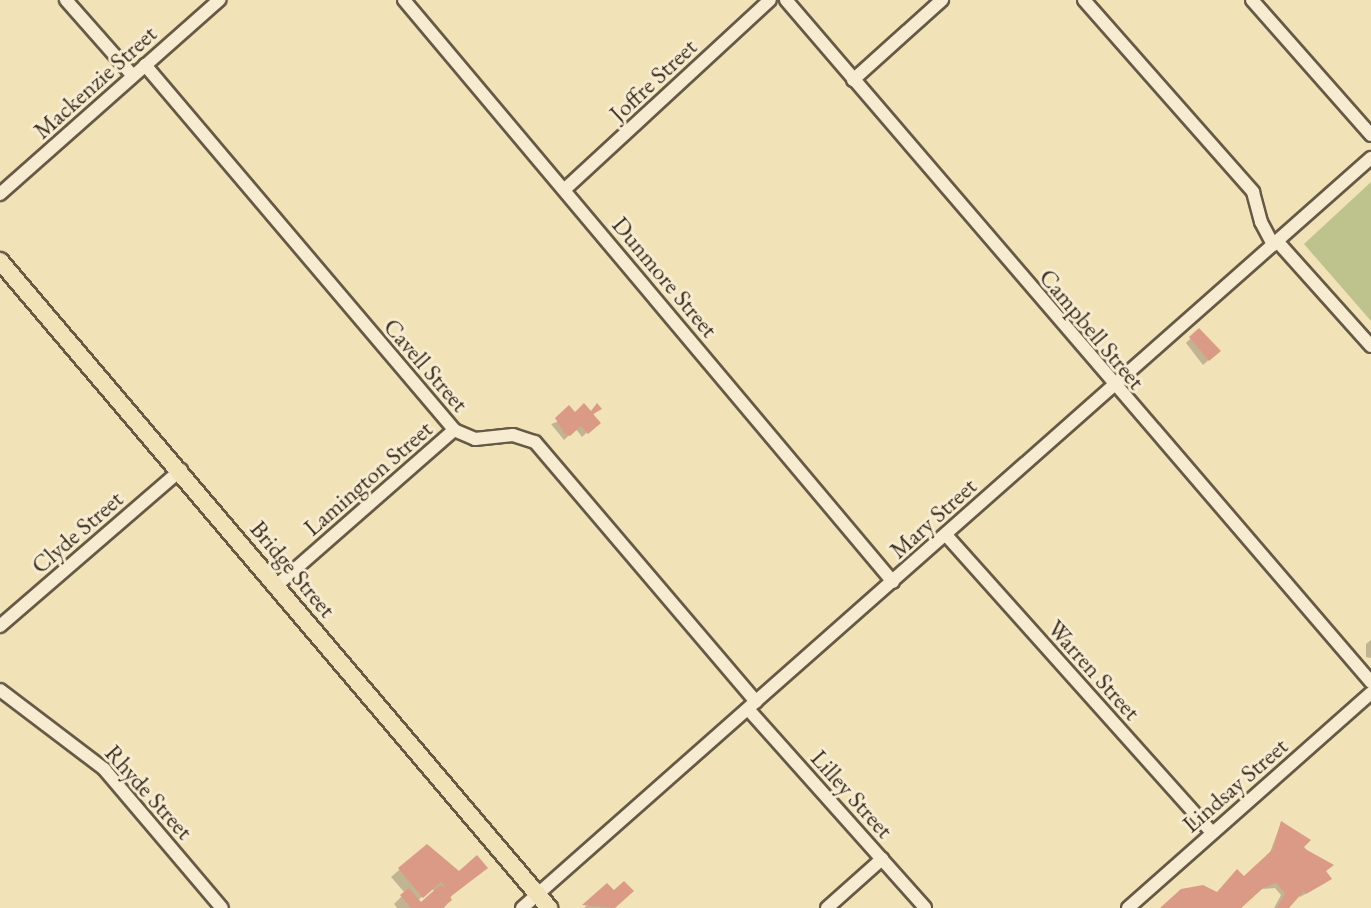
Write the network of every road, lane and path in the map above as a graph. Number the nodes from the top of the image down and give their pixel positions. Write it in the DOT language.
graph roads {
  1 [pos="66,0"];
  2 [pos="219,0"];
  3 [pos="404,0"];
  4 [pos="770,0"];
  5 [pos="786,0"];
  6 [pos="942,0"];
  7 [pos="1084,0"];
  8 [pos="1252,0"];
  9 [pos="145,65"];
  10 [pos="133,76"];
  11 [pos="853,80"];
  12 [pos="1371,135"];
  13 [pos="1371,158"];
  14 [pos="564,190"];
  15 [pos="0,194"];
  16 [pos="1275,243"];
  17 [pos="0,261"];
  18 [pos="1371,346"];
  19 [pos="1113,387"];
  20 [pos="454,430"];
  21 [pos="181,470"];
  22 [pos="946,534"];
  23 [pos="893,582"];
  24 [pos="277,585"];
  25 [pos="0,626"];
  26 [pos="1371,682"];
  27 [pos="0,690"];
  28 [pos="1371,693"];
  29 [pos="752,705"];
  30 [pos="1212,833"];
  31 [pos="882,859"];
  32 [pos="538,894"];
  33 [pos="222,908"];
  34 [pos="522,908"];
  35 [pos="549,908"];
  36 [pos="827,908"];
  37 [pos="925,908"];
  38 [pos="1128,908"];
  1 -- 10 [label="street"];
  2 -- 9 [label="street, Mackenzie Street"];
  3 -- 14 [label="street, Dunmore Street"];
  4 -- 14 [label="street, Joffre Street"];
  5 -- 11 [label="street, Campbell Street"];
  6 -- 11 [label="street"];
  7 -- 16 [label="street"];
  8 -- 12 [label="street"];
  9 -- 10 [label="street, Mackenzie Street"];
  9 -- 20 [label="street, Cavell Street"];
  10 -- 15 [label="street, Mackenzie Street"];
  11 -- 19 [label="street, Campbell Street"];
  13 -- 16 [label="street, Mary Street"];
  14 -- 23 [label="street, Dunmore Street"];
  16 -- 18 [label="street"];
  16 -- 19 [label="street, Mary Street"];
  17 -- 21 [label="main road, Bridge Street"];
  19 -- 22 [label="street, Mary Street"];
  19 -- 26 [label="street, Campbell Street"];
  20 -- 24 [label="street, Lamington Street"];
  20 -- 29 [label="street, Cavell Street"];
  21 -- 24 [label="main road, Bridge Street"];
  21 -- 25 [label="street, Clyde Street"];
  22 -- 23 [label="street, Mary Street"];
  22 -- 30 [label="street, Warren Street"];
  23 -- 29 [label="street, Mary Street"];
  24 -- 32 [label="main road, Bridge Street"];
  27 -- 33 [label="street, Rhyde Street"];
  28 -- 30 [label="street, Lindsay Street"];
  29 -- 31 [label="street, Lilley Street"];
  29 -- 32 [label="street, Mary Street"];
  30 -- 38 [label="street, Lindsay Street"];
  31 -- 36 [label="street"];
  31 -- 37 [label="street, Lilley Street"];
  32 -- 34 [label="street, Mary Street"];
  32 -- 35 [label="main road, Bridge Street"];
}
